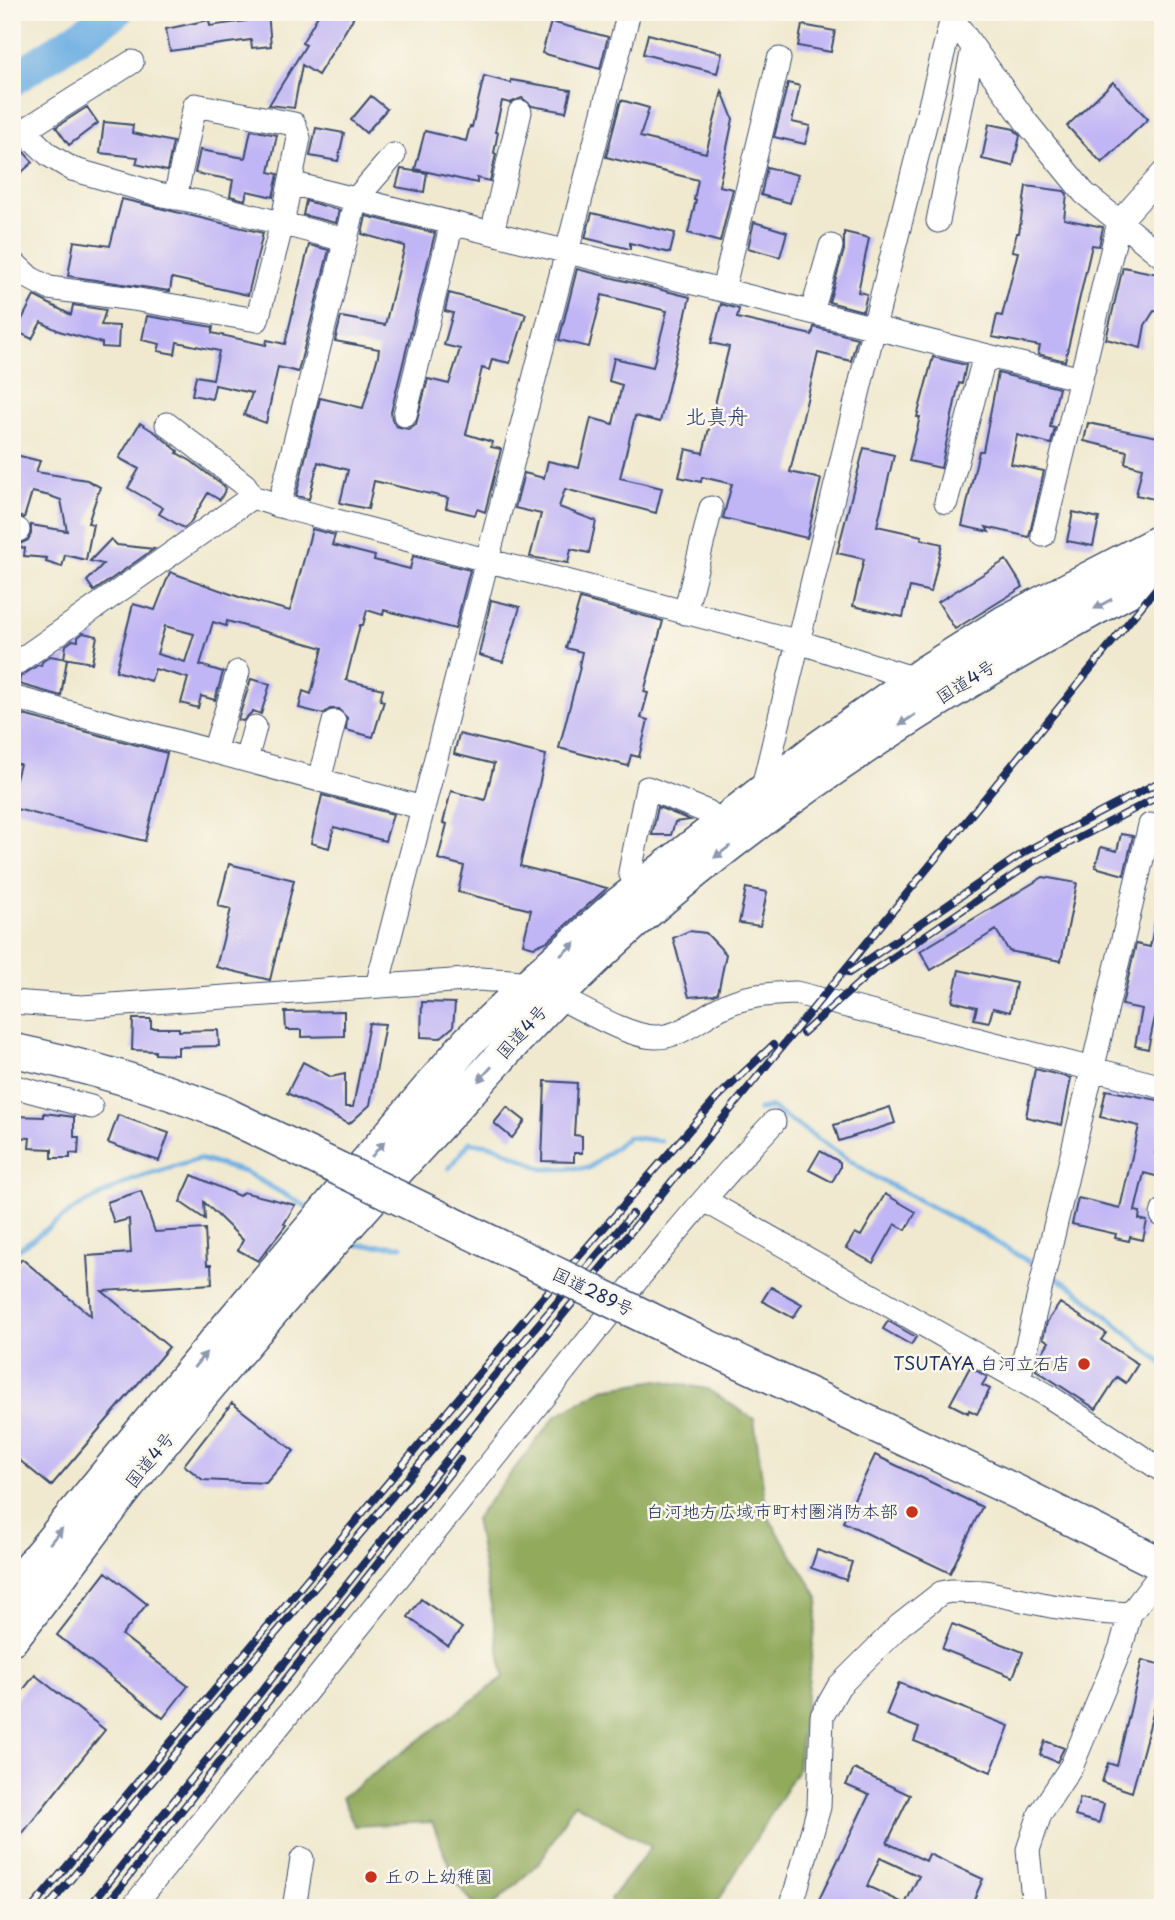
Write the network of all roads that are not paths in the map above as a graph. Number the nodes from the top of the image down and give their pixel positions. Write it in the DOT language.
graph roads {
  1 [pos="629,12"];
  2 [pos="950,15"];
  3 [pos="973,48"];
  4 [pos="779,59"];
  5 [pos="132,62"];
  6 [pos="520,112"];
  7 [pos="18,135"];
  8 [pos="394,155"];
  9 [pos="1163,173"];
  10 [pos="290,183"];
  11 [pos="175,198"];
  12 [pos="356,199"];
  13 [pos="938,221"];
  14 [pos="1119,222"];
  15 [pos="452,223"];
  16 [pos="282,224"];
  17 [pos="492,233"];
  18 [pos="345,240"];
  19 [pos="831,246"];
  20 [pos="567,251"];
  21 [pos="1163,257"];
  22 [pos="12,261"];
  23 [pos="723,290"];
  24 [pos="812,312"];
  25 [pos="874,327"];
  26 [pos="985,355"];
  27 [pos="1081,379"];
  28 [pos="405,415"];
  29 [pos="167,424"];
  30 [pos="252,497"];
  31 [pos="946,502"];
  32 [pos="278,506"];
  33 [pos="711,508"];
  34 [pos="1043,535"];
  35 [pos="1163,540"];
  36 [pos="487,561"];
  37 [pos="1163,572"];
  38 [pos="685,613"];
  39 [pos="799,642"];
  40 [pos="12,666"];
  41 [pos="238,673"];
  42 [pos="915,680"];
  43 [pos="12,697"];
  44 [pos="334,722"];
  45 [pos="255,727"];
  46 [pos="214,751"];
  47 [pos="246,760"];
  48 [pos="319,779"];
  49 [pos="768,787"];
  50 [pos="423,808"];
  51 [pos="722,823"];
  52 [pos="1150,825"];
  53 [pos="638,889"];
  54 [pos="377,986"];
  55 [pos="543,989"];
  56 [pos="12,1002"];
  57 [pos="12,1050"];
  58 [pos="1093,1069"];
  59 [pos="12,1086"];
  60 [pos="1163,1087"];
  61 [pos="91,1107"];
  62 [pos="774,1122"];
  63 [pos="704,1200"];
  64 [pos="1019,1379"];
  65 [pos="1163,1471"];
  66 [pos="1163,1565"];
  67 [pos="1163,1571"];
  68 [pos="12,1589"];
  69 [pos="1130,1614"];
  70 [pos="12,1638"];
  71 [pos="302,1859"];
  72 [pos="132,1908"];
  73 [pos="294,1908"];
  74 [pos="791,1908"];
  75 [pos="1034,1908"];
  1 -- 20 [label="street"];
  2 -- 3 [label="street"];
  2 -- 25 [label="street"];
  3 -- 13 [label="street"];
  3 -- 14 [label="street"];
  4 -- 23 [label="street"];
  5 -- 7 [label="street"];
  6 -- 17 [label="street"];
  7 -- 11 [label="street"];
  8 -- 12 [label="street"];
  9 -- 14 [label="street"];
  10 -- 11 [label="street"];
  10 -- 12 [label="street"];
  10 -- 16 [label="street"];
  11 -- 16 [label="street"];
  12 -- 15 [label="street"];
  12 -- 18 [label="street"];
  14 -- 21 [label="street"];
  14 -- 27 [label="street"];
  15 -- 17 [label="street"];
  15 -- 28 [label="street"];
  16 -- 18 [label="street"];
  16 -- 22 [label="street"];
  17 -- 20 [label="street"];
  18 -- 32 [label="street"];
  19 -- 24 [label="street"];
  20 -- 23 [label="street"];
  20 -- 36 [label="street"];
  23 -- 24 [label="street"];
  24 -- 25 [label="street"];
  25 -- 26 [label="street"];
  25 -- 39 [label="street"];
  26 -- 27 [label="street"];
  26 -- 31 [label="street"];
  27 -- 34 [label="street"];
  29 -- 30 [label="street"];
  30 -- 32 [label="street"];
  30 -- 40 [label="street"];
  32 -- 36 [label="street"];
  33 -- 38 [label="street"];
  35 -- 42 [label="highway, 国道4号"];
  36 -- 38 [label="street"];
  36 -- 50 [label="street"];
  37 -- 55 [label="highway, 国道4号, one-way"];
  38 -- 39 [label="street"];
  39 -- 42 [label="street"];
  39 -- 49 [label="street"];
  41 -- 46 [label="street"];
  42 -- 49 [label="highway, 国道4号"];
  43 -- 46 [label="street"];
  44 -- 48 [label="street"];
  45 -- 47 [label="street"];
  46 -- 47 [label="street"];
  47 -- 48 [label="street"];
  48 -- 50 [label="street"];
  49 -- 51 [label="highway, 国道4号"];
  50 -- 54 [label="street"];
  51 -- 53 [label="highway, 国道4号"];
  51 -- 53 [label="street"];
  52 -- 58 [label="street"];
  55 -- 53 [label="highway, 国道4号, one-way"];
  54 -- 55 [label="street"];
  54 -- 56 [label="street"];
  55 -- 58 [label="street"];
  68 -- 55 [label="highway, 国道4号, one-way"];
  55 -- 70 [label="highway, 国道4号, one-way"];
  57 -- 66 [label="highway, 国道289号, bridge"];
  58 -- 60 [label="street"];
  58 -- 64 [label="street"];
  59 -- 61 [label="street"];
  62 -- 63 [label="street"];
  63 -- 64 [label="street"];
  63 -- 72 [label="street"];
  64 -- 65 [label="street"];
  67 -- 69 [label="street"];
  69 -- 74 [label="street"];
  69 -- 75 [label="street"];
  71 -- 73 [label="street"];
}
